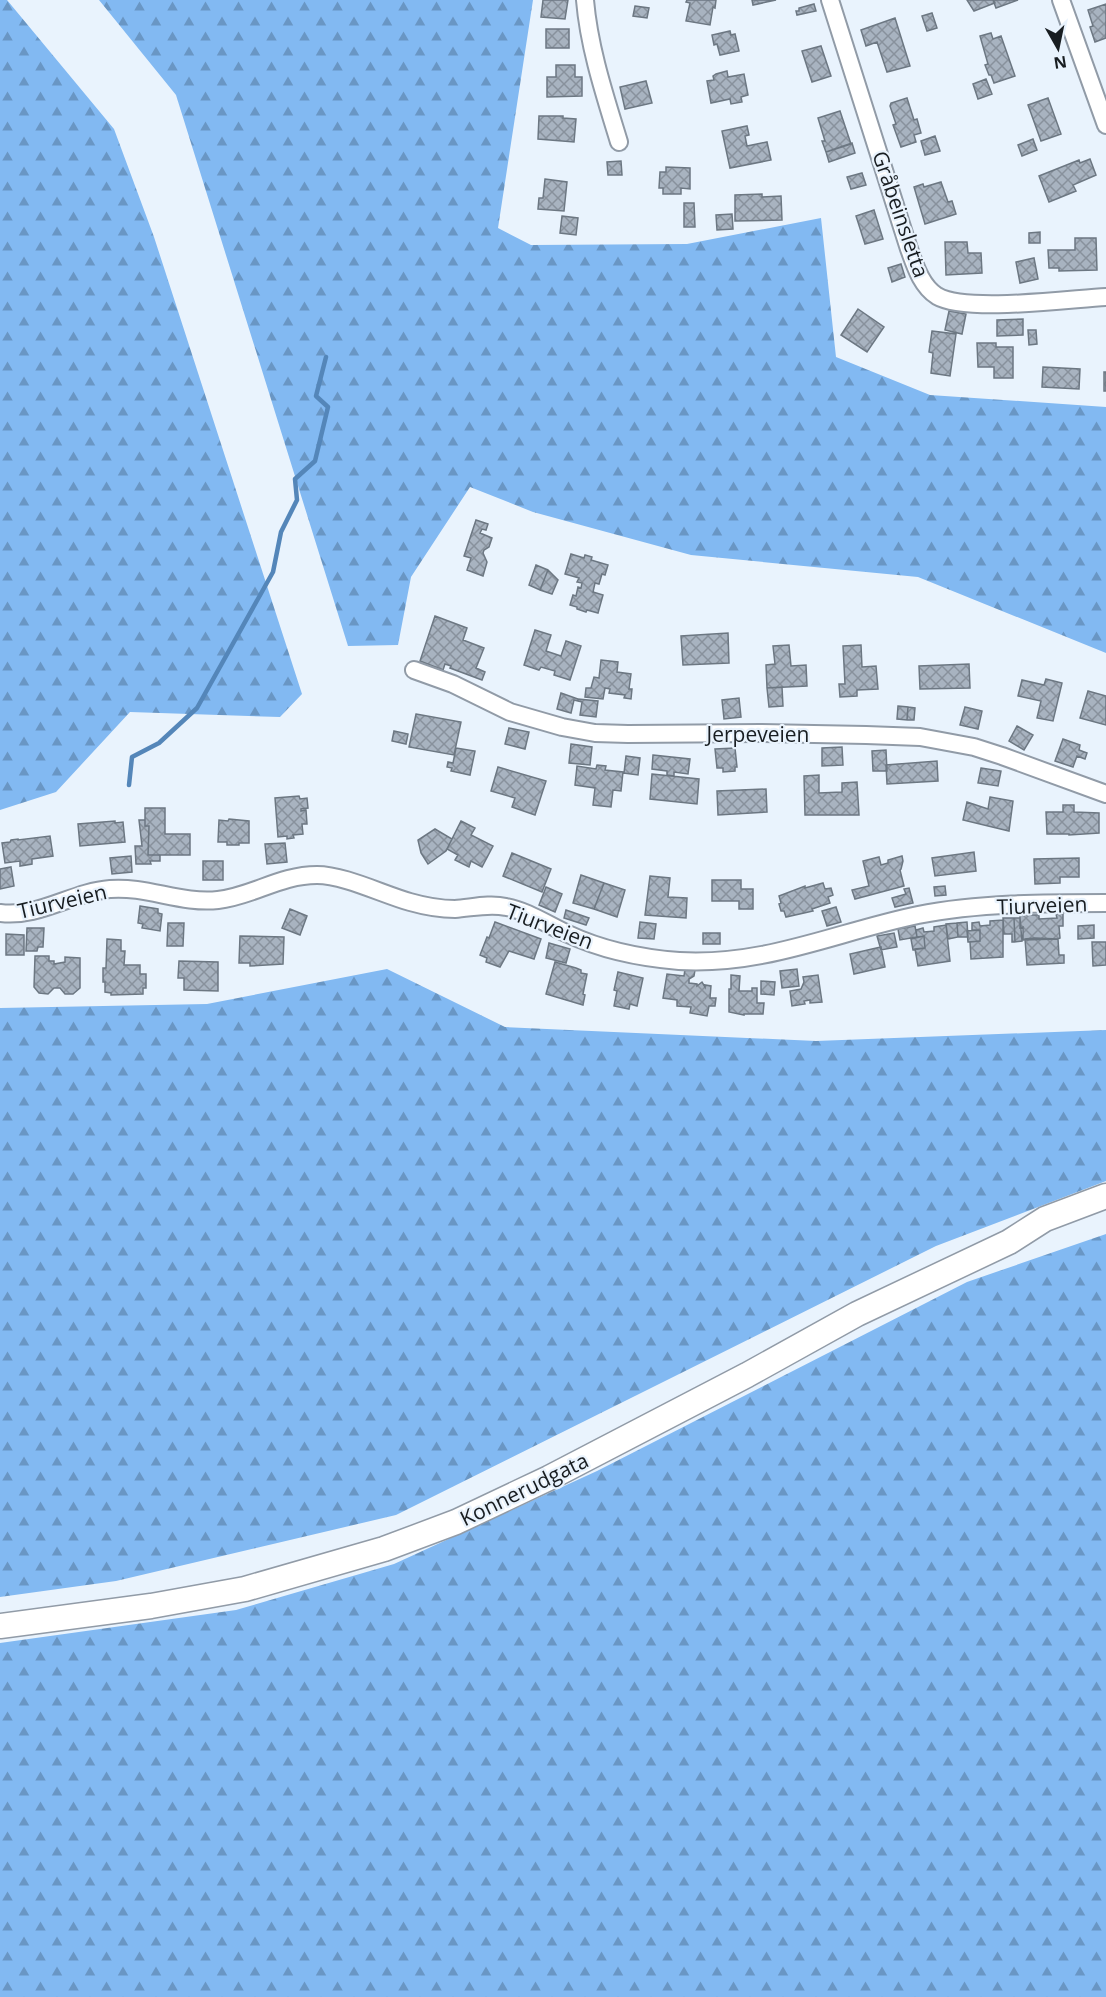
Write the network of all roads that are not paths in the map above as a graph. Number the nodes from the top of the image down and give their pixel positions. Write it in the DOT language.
graph roads {
  1 [pos="585,0"];
  2 [pos="830,0"];
  3 [pos="1061,0"];
  4 [pos="1102,98"];
  5 [pos="1106,124"];
  6 [pos="619,142"];
  7 [pos="1106,297"];
  8 [pos="414,670"];
  9 [pos="1106,794"];
  10 [pos="1106,903"];
  11 [pos="0,913"];
  12 [pos="1106,1196"];
  13 [pos="1106,1213"];
  14 [pos="1009,1242"];
  15 [pos="0,1626"];
  1 -- 6 [label="street"];
  2 -- 7 [label="street, Gråbeinsletta"];
  3 -- 4 [label="street"];
  4 -- 5 [label="street"];
  8 -- 9 [label="street, Jerpeveien"];
  10 -- 11 [label="street, Tiurveien"];
  12 -- 14 [label="main road, Konnerudgata"];
  13 -- 14 [label="main road, Konnerudgata"];
  14 -- 15 [label="main road, Konnerudgata"];
}
